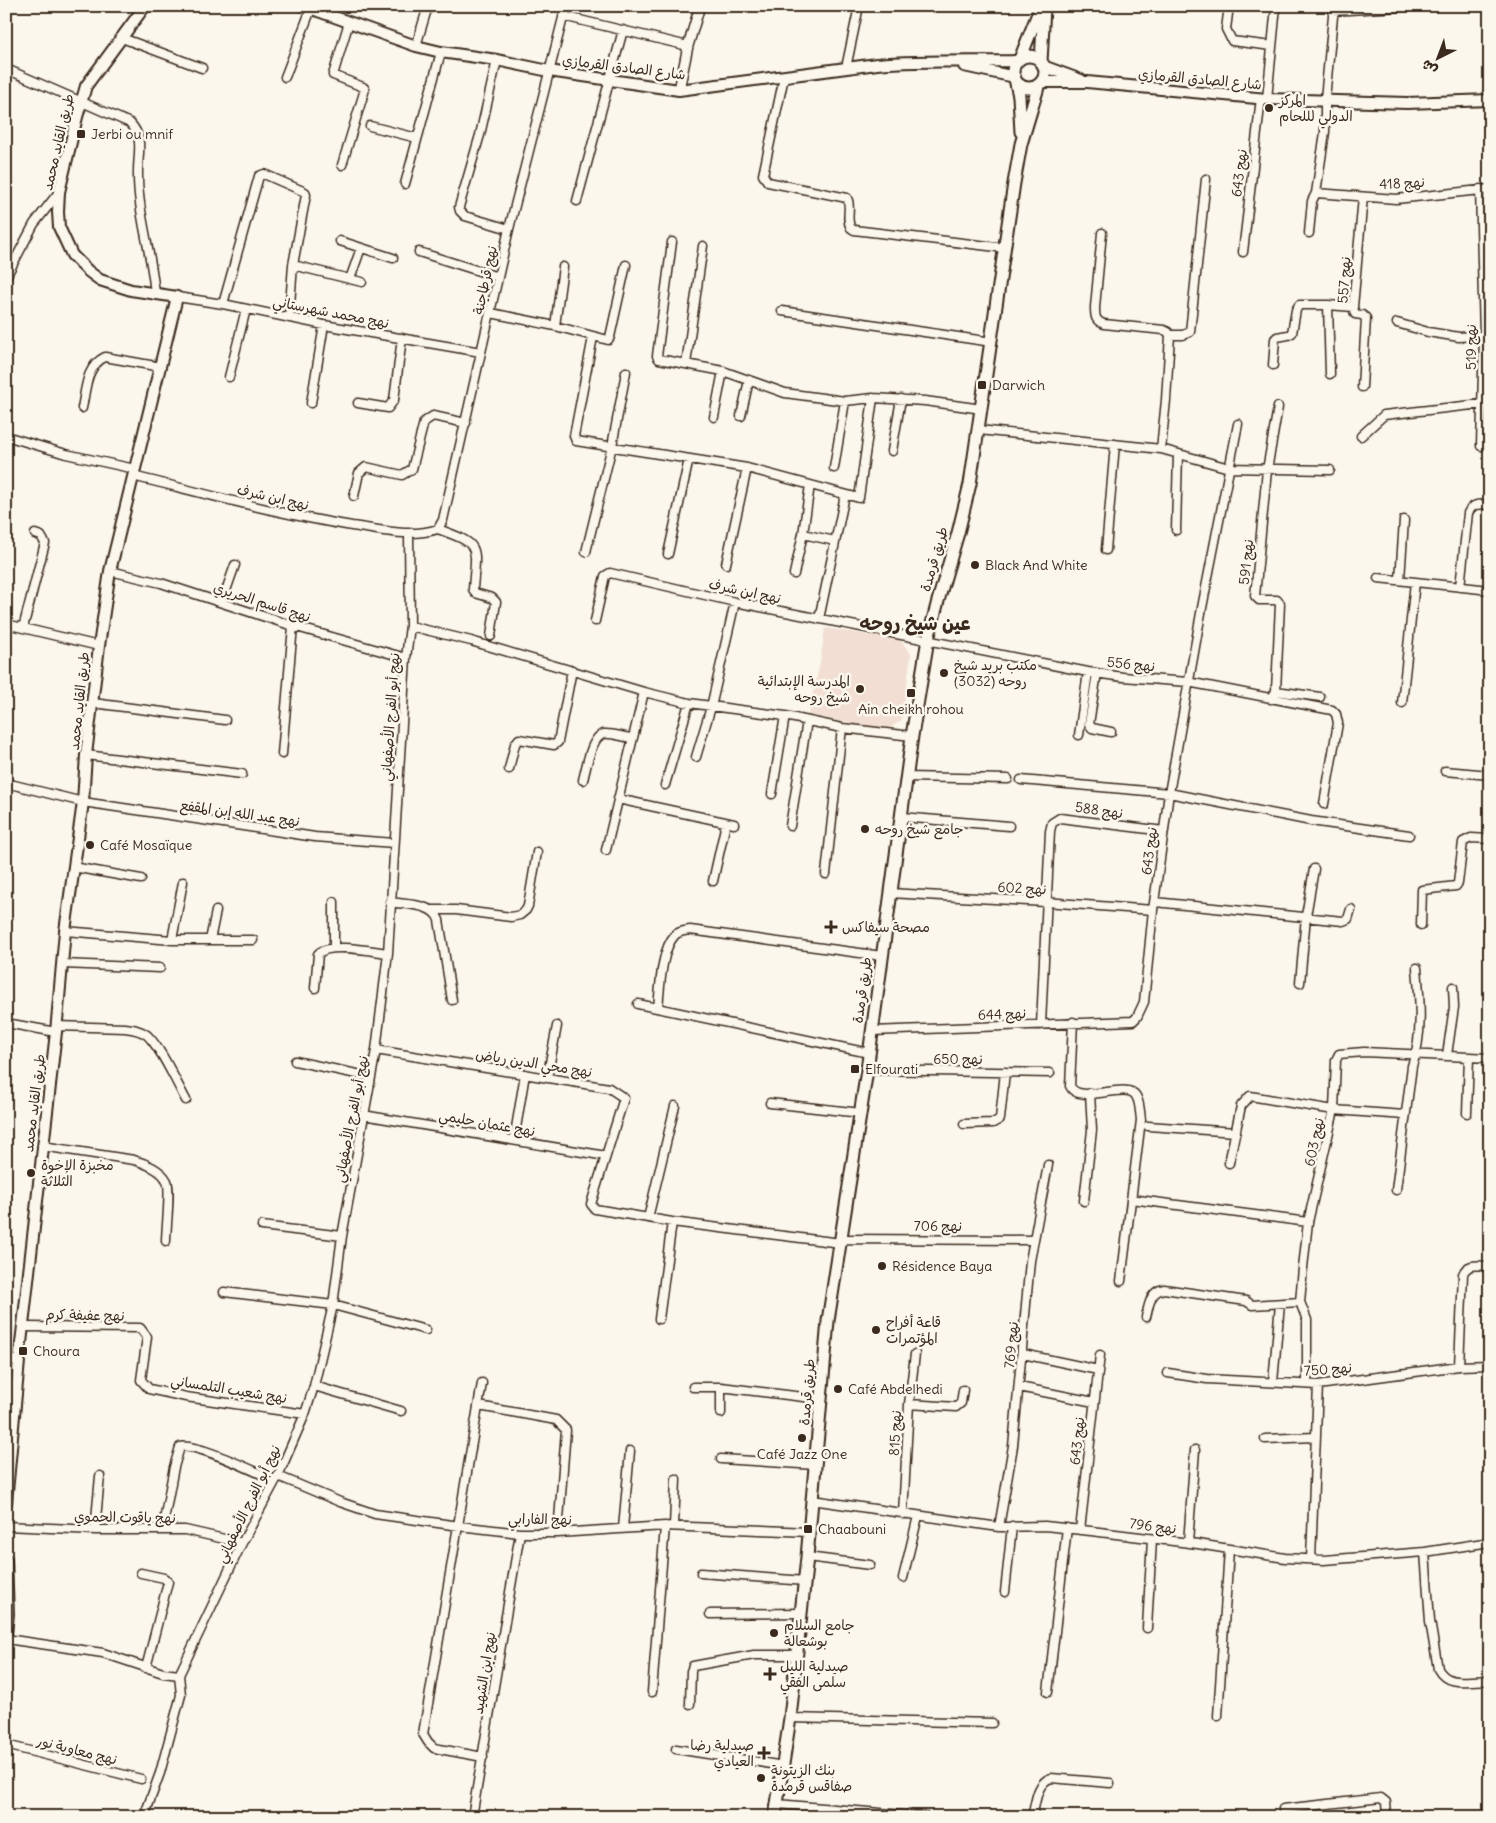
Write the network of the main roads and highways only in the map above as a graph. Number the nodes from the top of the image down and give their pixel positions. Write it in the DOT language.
graph roads {
  1 [pos="145,6"];
  2 [pos="1042,6"];
  3 [pos="308,8"];
  4 [pos="1019,60"];
  5 [pos="949,63"];
  6 [pos="1042,64"];
  7 [pos="1015,78"];
  8 [pos="1087,82"];
  9 [pos="1040,83"];
  10 [pos="1490,100"];
  11 [pos="1021,144"];
  12 [pos="6,1503"];
  13 [pos="6,1560"];
  14 [pos="7,1586"];
  15 [pos="6,1634"];
  16 [pos="775,1817"];
  1 -- 12 [label="main road, طريق القايد محمد"];
  2 -- 4 [label="main road"];
  2 -- 6 [label="main road"];
  3 -- 5 [label="main road, شارع الصادق القرمازي"];
  4 -- 5 [label="main road, شارع الصادق القرمازي"];
  4 -- 6 [label="main road"];
  4 -- 7 [label="main road"];
  5 -- 7 [label="main road, شارع الصادق القرمازي"];
  6 -- 8 [label="main road, شارع الصادق القرمازي"];
  6 -- 9 [label="main road"];
  7 -- 9 [label="main road"];
  7 -- 11 [label="main road, طريق قرمدة"];
  8 -- 9 [label="main road, شارع الصادق القرمازي"];
  8 -- 10 [label="main road, شارع الصادق القرمازي"];
  9 -- 11 [label="main road, طريق قرمدة"];
  11 -- 16 [label="main road, طريق قرمدة"];
  13 -- 14 [label="main road"];
  14 -- 15 [label="main road"];
}
